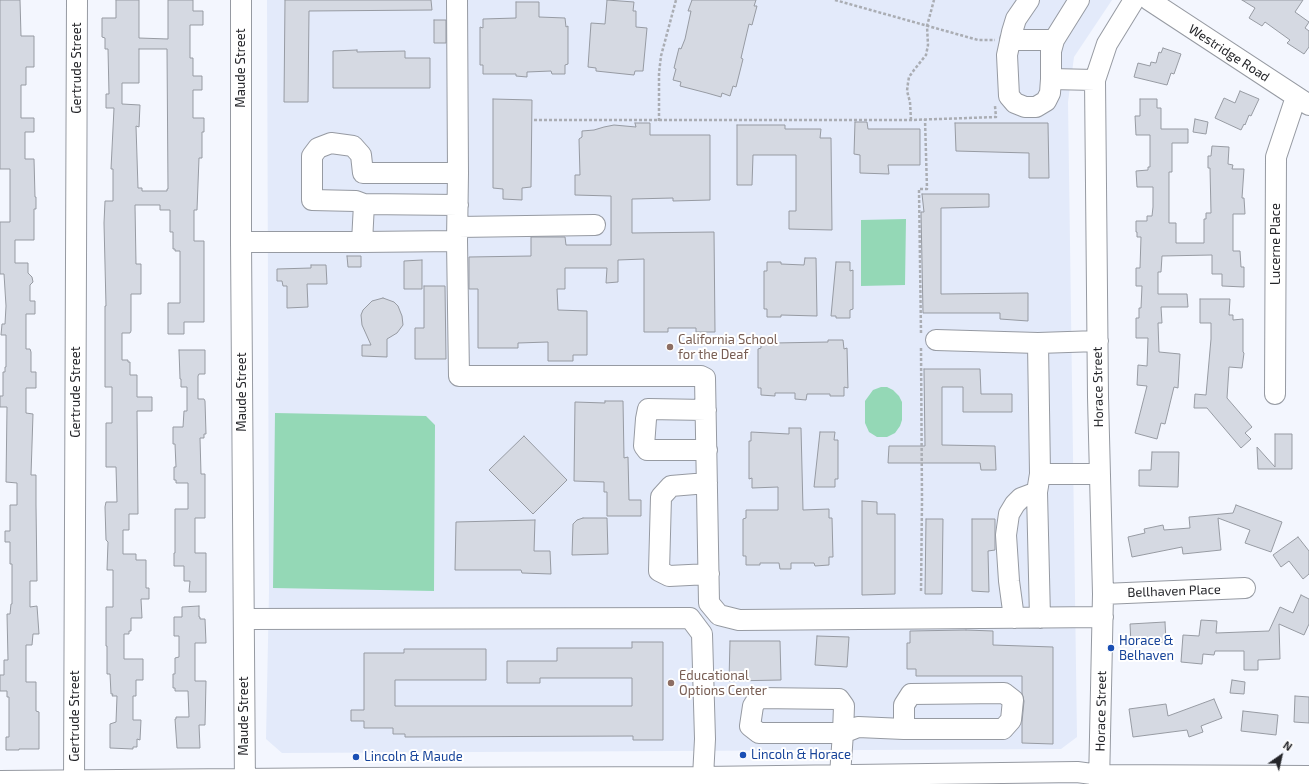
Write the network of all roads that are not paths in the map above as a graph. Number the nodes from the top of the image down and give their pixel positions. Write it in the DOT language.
graph roads {
  1 [pos="77,0"];
  2 [pos="241,0"];
  3 [pos="457,0"];
  4 [pos="1029,0"];
  5 [pos="1079,0"];
  6 [pos="1134,0"];
  7 [pos="1149,0"];
  8 [pos="1010,40"];
  9 [pos="1054,40"];
  10 [pos="1051,79"];
  11 [pos="1095,80"];
  12 [pos="1303,101"];
  13 [pos="458,173"];
  14 [pos="364,204"];
  15 [pos="458,205"];
  16 [pos="595,225"];
  17 [pos="458,234"];
  18 [pos="241,242"];
  19 [pos="362,242"];
  20 [pos="1098,341"];
  21 [pos="926,342"];
  22 [pos="1038,343"];
  23 [pos="1275,394"];
  24 [pos="706,410"];
  25 [pos="707,450"];
  26 [pos="1100,474"];
  27 [pos="707,483"];
  28 [pos="1039,483"];
  29 [pos="709,574"];
  30 [pos="1245,588"];
  31 [pos="1103,594"];
  32 [pos="1103,617"];
  33 [pos="1014,618"];
  34 [pos="1040,618"];
  35 [pos="244,619"];
  36 [pos="904,729"];
  37 [pos="840,775"];
  38 [pos="1309,776"];
  39 [pos="701,780"];
  40 [pos="1099,780"];
  41 [pos="0,781"];
  42 [pos="437,781"];
  43 [pos="489,781"];
  44 [pos="74,782"];
  45 [pos="245,782"];
  1 -- 44 [label="street, Gertrude Street"];
  2 -- 18 [label="street, Maude Street"];
  3 -- 13 [label="street"];
  4 -- 8 [label="street"];
  5 -- 9 [label="street"];
  6 -- 11 [label="street, Horace Street"];
  7 -- 12 [label="street, Westridge Road"];
  8 -- 9 [label="street"];
  8 -- 10 [label="street"];
  9 -- 10 [label="street"];
  10 -- 11 [label="street"];
  11 -- 20 [label="street, Horace Street"];
  12 -- 23 [label="street, Lucerne Place"];
  13 -- 14 [label="street"];
  13 -- 15 [label="street"];
  14 -- 15 [label="street"];
  14 -- 19 [label="street"];
  15 -- 17 [label="street"];
  16 -- 17 [label="street"];
  17 -- 19 [label="street"];
  17 -- 24 [label="street"];
  18 -- 19 [label="street"];
  18 -- 35 [label="street, Maude Street"];
  20 -- 22 [label="street"];
  20 -- 26 [label="street, Horace Street"];
  21 -- 22 [label="street"];
  22 -- 28 [label="street"];
  24 -- 25 [label="street"];
  24 -- 25 [label="street"];
  25 -- 27 [label="street"];
  26 -- 28 [label="street"];
  26 -- 31 [label="street, Horace Street"];
  27 -- 29 [label="street"];
  27 -- 29 [label="street"];
  28 -- 33 [label="street"];
  28 -- 34 [label="street"];
  29 -- 33 [label="street"];
  30 -- 31 [label="street, Bellhaven Place"];
  31 -- 32 [label="street, Horace Street"];
  32 -- 34 [label="street"];
  32 -- 40 [label="street, Horace Street"];
  33 -- 34 [label="street"];
  35 -- 39 [label="street"];
  35 -- 45 [label="street, Maude Street"];
  36 -- 36 [label="street"];
  36 -- 37 [label="street"];
  37 -- 39 [label="street"];
  37 -- 40 [label="street"];
  38 -- 40 [label="street"];
  39 -- 43 [label="street"];
  41 -- 44 [label="street"];
  42 -- 43 [label="street"];
  42 -- 45 [label="street"];
  44 -- 45 [label="street"];
}
